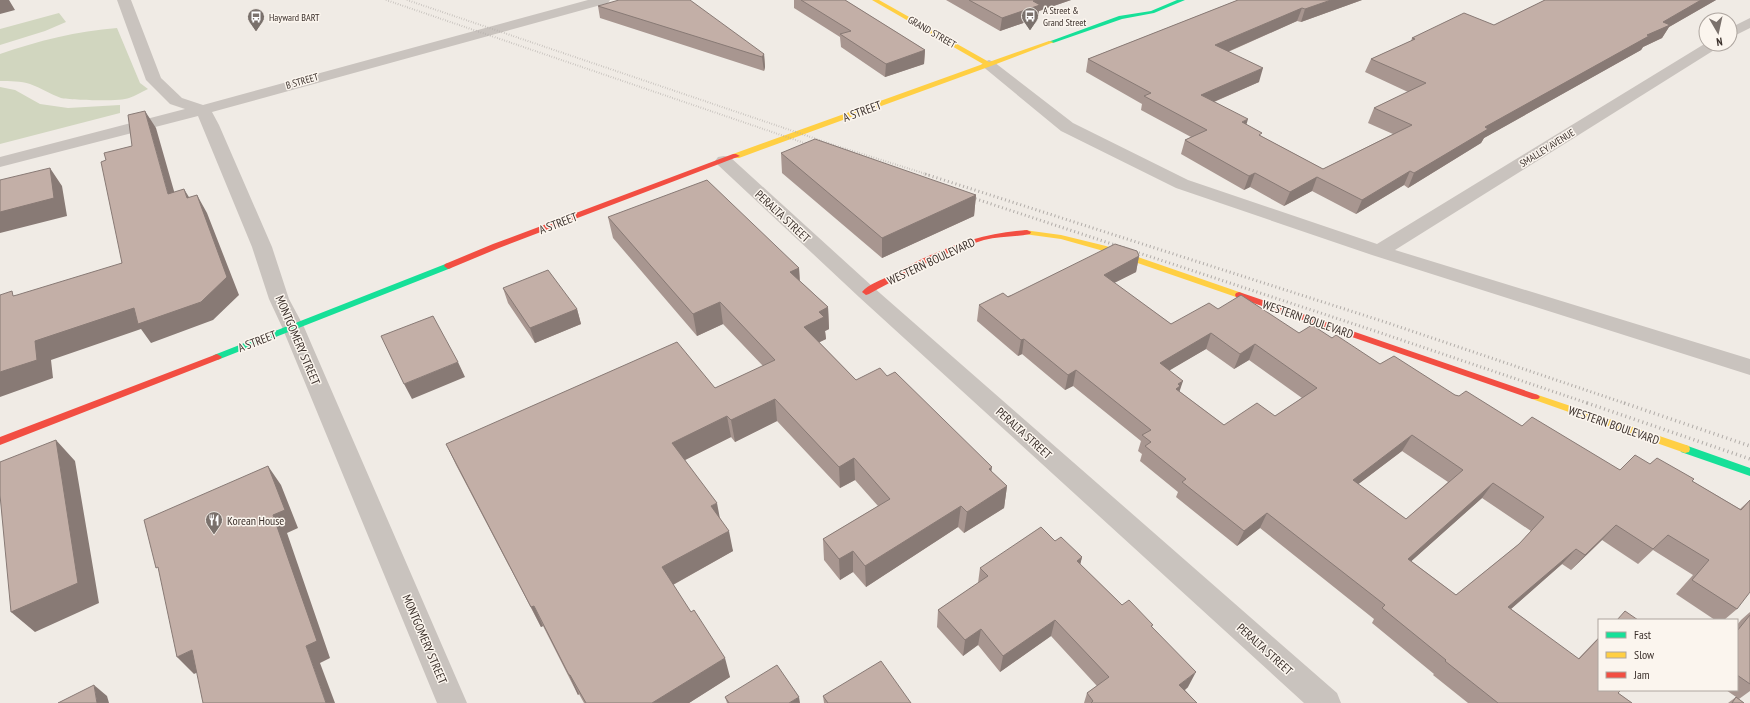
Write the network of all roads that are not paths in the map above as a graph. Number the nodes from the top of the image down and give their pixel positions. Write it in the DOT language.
graph roads {
  1 [pos="124,0"];
  2 [pos="603,0"];
  3 [pos="875,0"];
  4 [pos="1182,0"];
  5 [pos="1750,22"];
  6 [pos="1738,29"];
  7 [pos="1701,52"];
  8 [pos="989,65"];
  9 [pos="203,110"];
  10 [pos="724,161"];
  11 [pos="0,162"];
  12 [pos="1379,251"];
  13 [pos="866,292"];
  14 [pos="293,327"];
  15 [pos="1750,367"];
  16 [pos="0,441"];
  17 [pos="1750,472"];
  18 [pos="452,703"];
  19 [pos="1326,703"];
  1 -- 9 [label="street"];
  2 -- 9 [label="street, B STREET"];
  3 -- 8 [label="main road, GRAND STREET"];
  4 -- 8 [label="main road, A STREET"];
  5 -- 6 [label="street"];
  7 -- 12 [label="street, SMALLEY AVENUE"];
  8 -- 10 [label="main road, A STREET"];
  8 -- 12 [label="street"];
  9 -- 11 [label="street, B STREET"];
  9 -- 14 [label="street, MONTGOMERY STREET"];
  10 -- 13 [label="street, PERALTA STREET"];
  10 -- 14 [label="main road, A STREET"];
  12 -- 15 [label="street"];
  13 -- 17 [label="main road, WESTERN BOULEVARD"];
  13 -- 19 [label="street, PERALTA STREET"];
  14 -- 16 [label="main road, A STREET"];
  14 -- 18 [label="street, MONTGOMERY STREET"];
}
